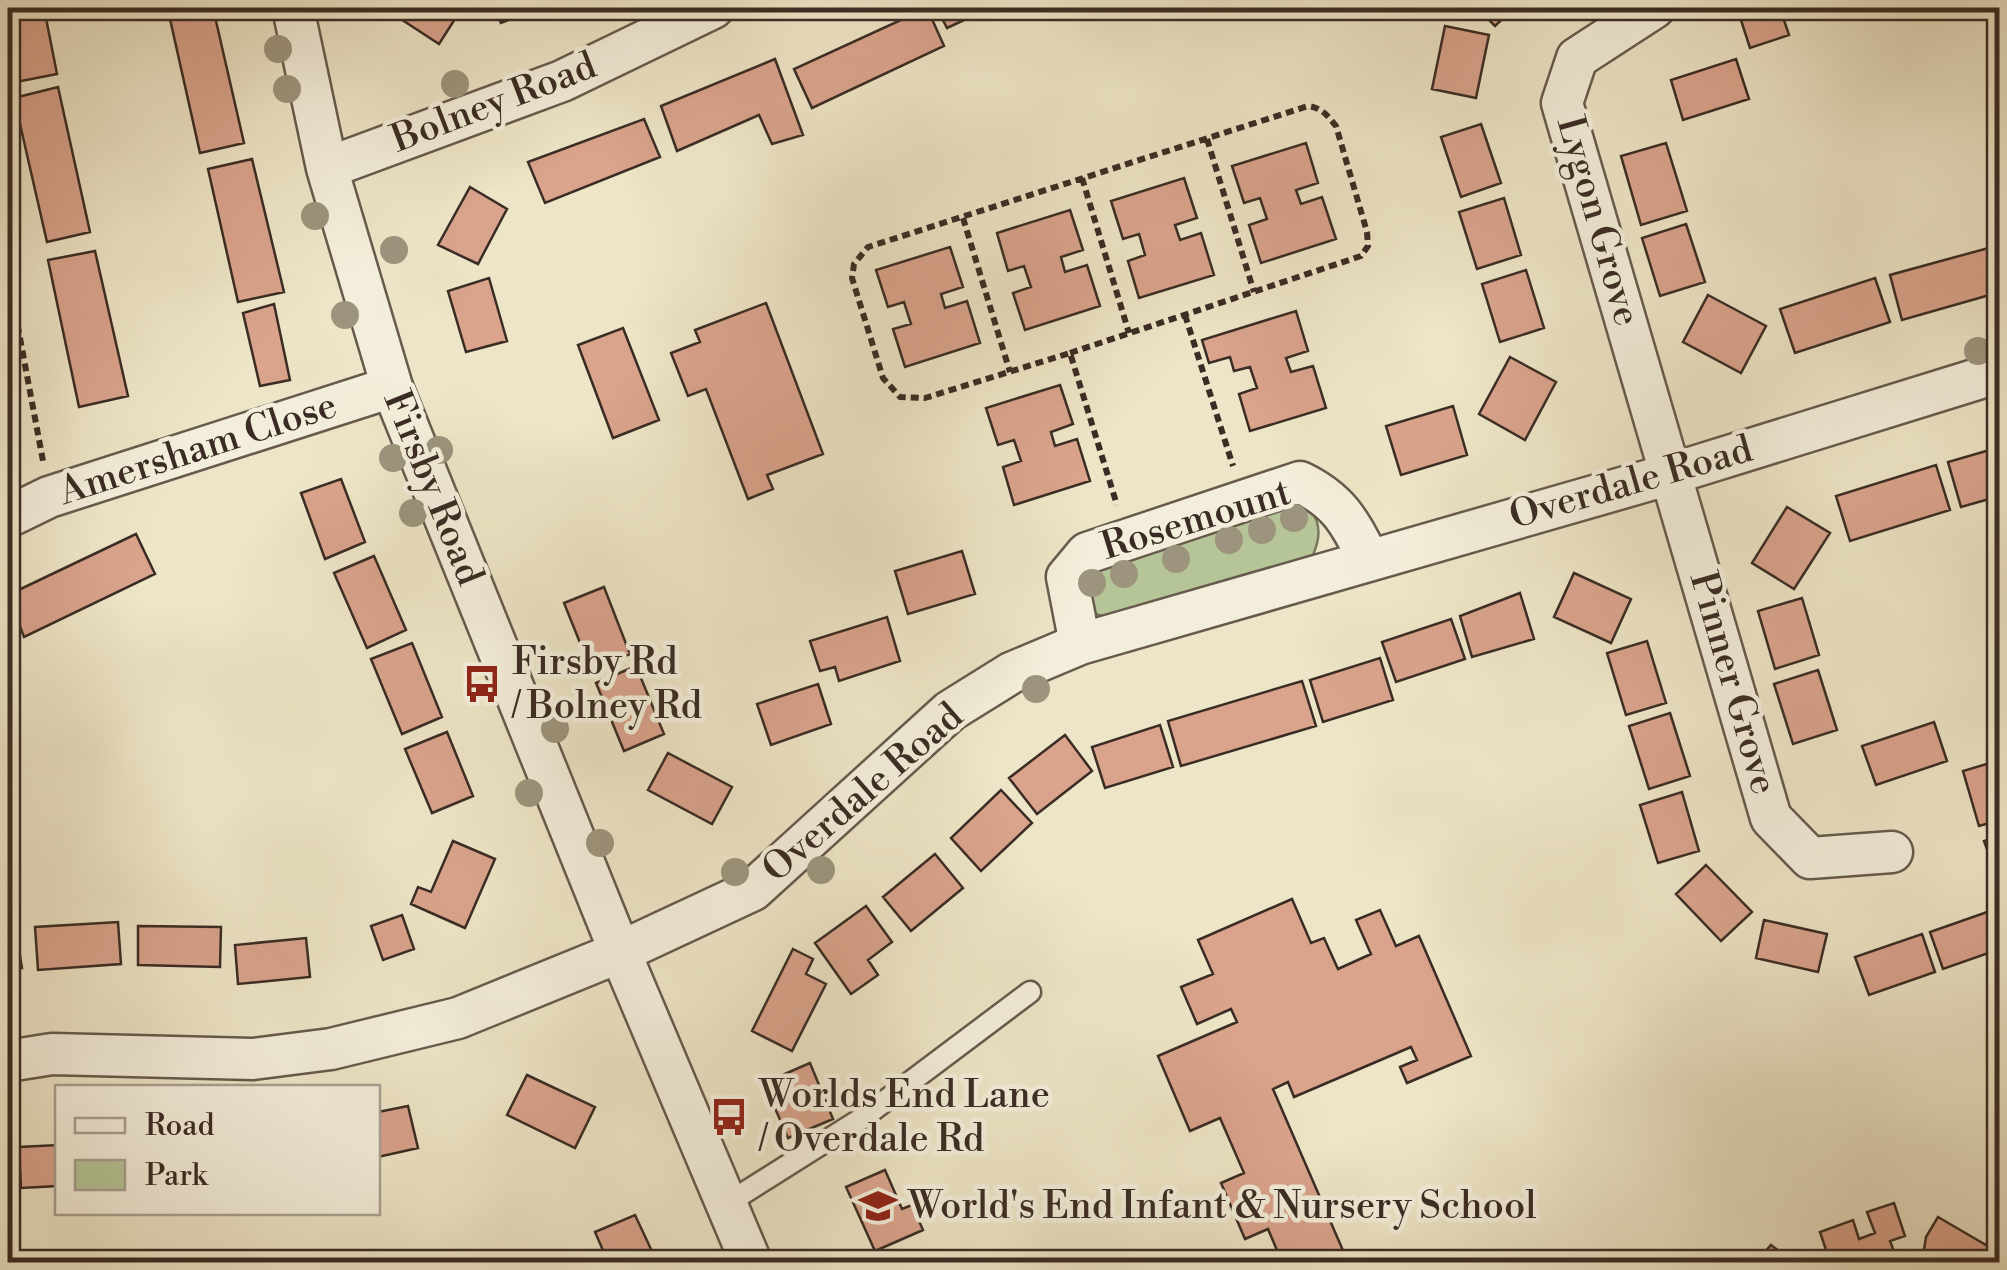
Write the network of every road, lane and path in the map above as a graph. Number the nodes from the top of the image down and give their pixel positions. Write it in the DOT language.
graph roads {
  1 [pos="293,8"];
  2 [pos="713,8"];
  3 [pos="1654,8"];
  4 [pos="1207,139"];
  5 [pos="326,168"];
  6 [pos="1082,178"];
  7 [pos="963,218"];
  8 [pos="8,274"];
  9 [pos="1254,292"];
  10 [pos="1185,315"];
  11 [pos="1130,333"];
  12 [pos="1070,353"];
  13 [pos="1010,372"];
  14 [pos="2000,372"];
  15 [pos="392,387"];
  16 [pos="1674,473"];
  17 [pos="50,497"];
  18 [pos="1244,501"];
  19 [pos="8,518"];
  20 [pos="1127,540"];
  21 [pos="1368,558"];
  22 [pos="1080,644"];
  23 [pos="1892,852"];
  24 [pos="620,952"];
  25 [pos="1030,992"];
  26 [pos="8,1061"];
  27 [pos="728,1203"];
  28 [pos="752,1262"];
  1 -- 5 [label="street, Firsby Road"];
  2 -- 5 [label="street, Bolney Road"];
  3 -- 16 [label="street, Lygon Grove"];
  4 -- 6 [label="path"];
  4 -- 9 [label="path"];
  4 -- 9 [label="path"];
  5 -- 15 [label="street, Firsby Road"];
  6 -- 7 [label="path"];
  6 -- 11 [label="path"];
  7 -- 13 [label="path"];
  7 -- 13 [label="path"];
  8 -- 17 [label="path"];
  9 -- 10 [label="path"];
  10 -- 11 [label="path"];
  10 -- 18 [label="path"];
  11 -- 12 [label="path"];
  12 -- 13 [label="path"];
  12 -- 20 [label="path"];
  14 -- 16 [label="street, Overdale Road"];
  15 -- 17 [label="street, Amersham Close"];
  15 -- 24 [label="street, Firsby Road"];
  16 -- 21 [label="street, Overdale Road"];
  16 -- 23 [label="street, Pinner Grove"];
  17 -- 19 [label="street, Amersham Close"];
  18 -- 20 [label="street, Rosemount"];
  18 -- 21 [label="street, Rosemount"];
  20 -- 22 [label="street, Rosemount"];
  21 -- 22 [label="street, Overdale Road"];
  22 -- 24 [label="street, Overdale Road"];
  24 -- 26 [label="street, Overdale Road"];
  24 -- 27 [label="street, Firsby Road"];
  25 -- 27 [label="lane"];
  27 -- 28 [label="street, Firsby Road"];
}
